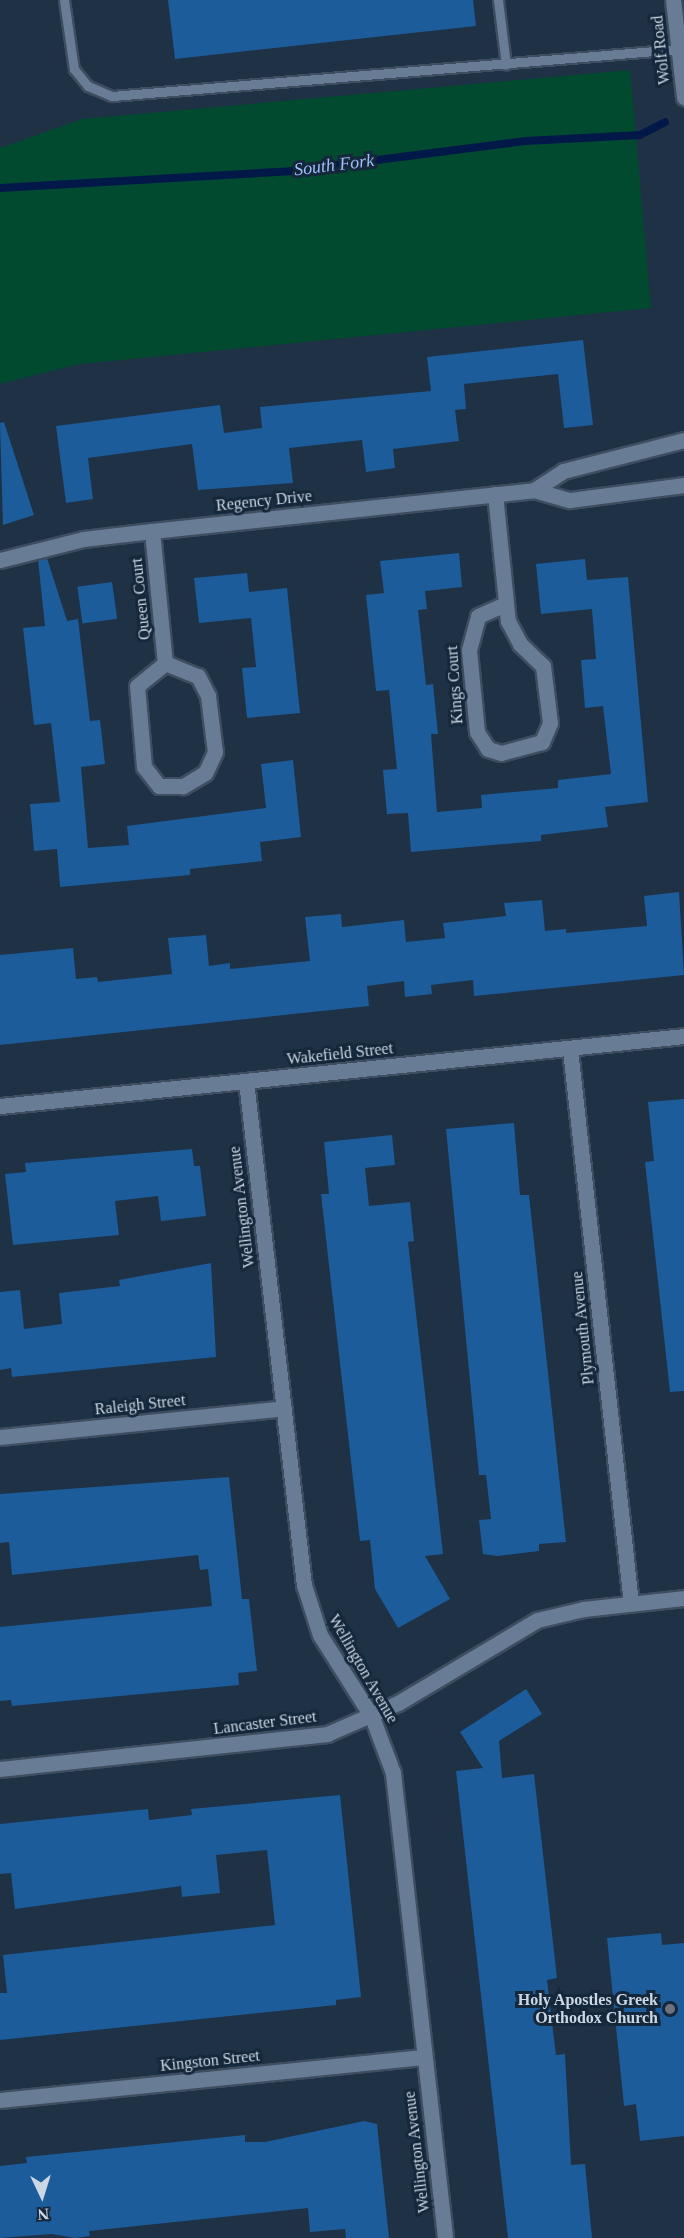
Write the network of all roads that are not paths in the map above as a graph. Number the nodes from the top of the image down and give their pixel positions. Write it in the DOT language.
graph roads {
  1 [pos="64,0"];
  2 [pos="498,0"];
  3 [pos="673,0"];
  4 [pos="679,49"];
  5 [pos="506,65"];
  6 [pos="684,97"];
  7 [pos="684,440"];
  8 [pos="684,485"];
  9 [pos="534,490"];
  10 [pos="495,494"];
  11 [pos="152,531"];
  12 [pos="0,560"];
  13 [pos="505,604"];
  14 [pos="165,663"];
  15 [pos="684,1036"];
  16 [pos="570,1049"];
  17 [pos="246,1081"];
  18 [pos="0,1106"];
  19 [pos="284,1408"];
  20 [pos="0,1437"];
  21 [pos="684,1598"];
  22 [pos="631,1604"];
  23 [pos="372,1717"];
  24 [pos="0,1769"];
  25 [pos="423,2057"];
  26 [pos="0,2100"];
  27 [pos="445,2238"];
  1 -- 5 [label="lane"];
  2 -- 5 [label="lane"];
  3 -- 4 [label="street, Wolf Road"];
  4 -- 5 [label="lane"];
  4 -- 6 [label="street, Wolf Road"];
  7 -- 9 [label="street, Regency Drive"];
  8 -- 9 [label="street, Regency Drive"];
  9 -- 10 [label="street, Regency Drive"];
  10 -- 11 [label="street, Regency Drive"];
  10 -- 13 [label="street, Kings Court"];
  11 -- 12 [label="street, Regency Drive"];
  11 -- 14 [label="street, Queen Court"];
  13 -- 13 [label="street, Kings Court"];
  14 -- 14 [label="street"];
  15 -- 16 [label="street, Wakefield Street"];
  16 -- 17 [label="street, Wakefield Street"];
  16 -- 22 [label="street, Plymouth Avenue"];
  17 -- 18 [label="street, Wakefield Street"];
  17 -- 19 [label="street, Wellington Avenue"];
  19 -- 20 [label="street, Raleigh Street"];
  19 -- 23 [label="street, Wellington Avenue"];
  21 -- 22 [label="street, Lancaster Street"];
  22 -- 23 [label="street, Lancaster Street"];
  23 -- 24 [label="street, Lancaster Street"];
  23 -- 25 [label="street, Wellington Avenue"];
  25 -- 26 [label="street, Kingston Street"];
  25 -- 27 [label="street, Wellington Avenue"];
}
